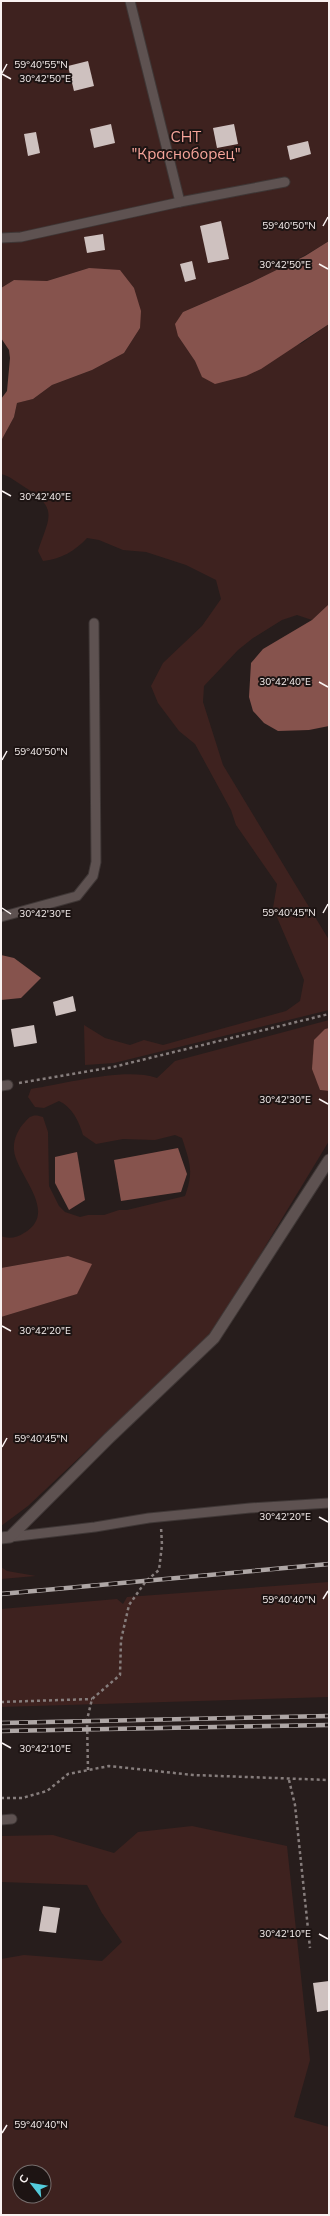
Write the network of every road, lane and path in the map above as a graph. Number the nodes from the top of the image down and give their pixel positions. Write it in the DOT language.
graph roads {
  1 [pos="130,1"];
  2 [pos="285,182"];
  3 [pos="180,202"];
  4 [pos="1,238"];
  5 [pos="94,623"];
  6 [pos="1,917"];
  7 [pos="329,1014"];
  8 [pos="4,1085"];
  9 [pos="329,1160"];
  10 [pos="329,1503"];
  11 [pos="160,1517"];
  12 [pos="6,1538"];
  13 [pos="92,1699"];
  14 [pos="1,1702"];
  15 [pos="88,1770"];
  16 [pos="289,1780"];
  17 [pos="329,1780"];
  18 [pos="1,1798"];
  19 [pos="12,1819"];
  20 [pos="1,1820"];
  21 [pos="310,1948"];
  1 -- 3 [label="lane"];
  2 -- 3 [label="lane"];
  3 -- 4 [label="lane"];
  5 -- 6 [label="lane"];
  7 -- 8 [label="path"];
  9 -- 12 [label="street"];
  10 -- 11 [label="lane"];
  11 -- 12 [label="lane"];
  11 -- 13 [label="path"];
  13 -- 14 [label="path"];
  13 -- 15 [label="path"];
  15 -- 16 [label="path"];
  15 -- 18 [label="path"];
  16 -- 17 [label="path"];
  16 -- 21 [label="path"];
  19 -- 20 [label="lane"];
}
